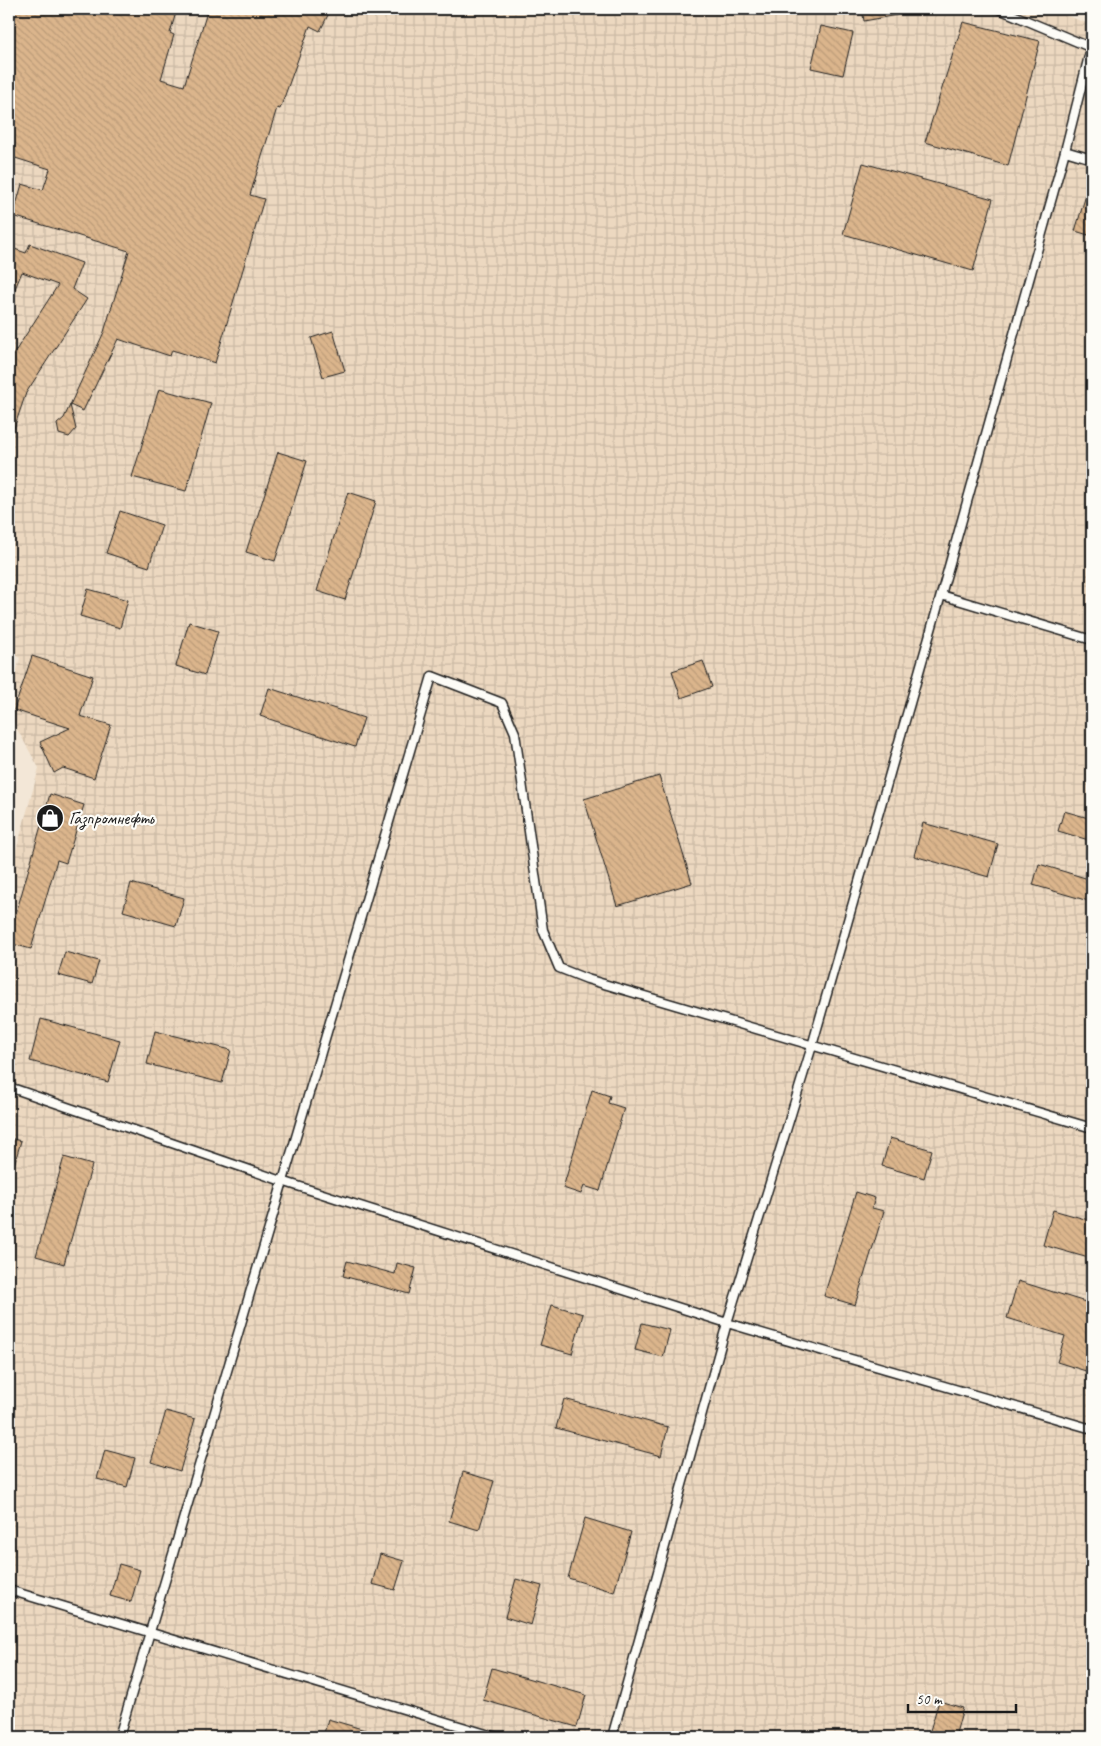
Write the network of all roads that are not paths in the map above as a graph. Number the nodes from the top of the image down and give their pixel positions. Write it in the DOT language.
graph roads {
  1 [pos="999,9"];
  2 [pos="1092,48"];
  3 [pos="1065,151"];
  4 [pos="1092,159"];
  5 [pos="941,595"];
  6 [pos="1092,640"];
  7 [pos="812,1046"];
  8 [pos="9,1087"];
  9 [pos="1092,1128"];
  10 [pos="282,1181"];
  11 [pos="727,1323"];
  12 [pos="1092,1429"];
  13 [pos="9,1590"];
  14 [pos="150,1633"];
  15 [pos="119,1737"];
  16 [pos="496,1737"];
  17 [pos="612,1737"];
  1 -- 2 [label="lane"];
  2 -- 3 [label="lane"];
  3 -- 4 [label="lane"];
  3 -- 5 [label="lane"];
  5 -- 6 [label="lane"];
  5 -- 7 [label="lane"];
  7 -- 9 [label="lane"];
  7 -- 10 [label="lane"];
  7 -- 11 [label="lane"];
  8 -- 10 [label="lane"];
  10 -- 11 [label="lane"];
  10 -- 14 [label="lane"];
  11 -- 12 [label="lane"];
  11 -- 17 [label="lane"];
  13 -- 14 [label="lane"];
  14 -- 15 [label="lane"];
  14 -- 16 [label="lane"];
}
